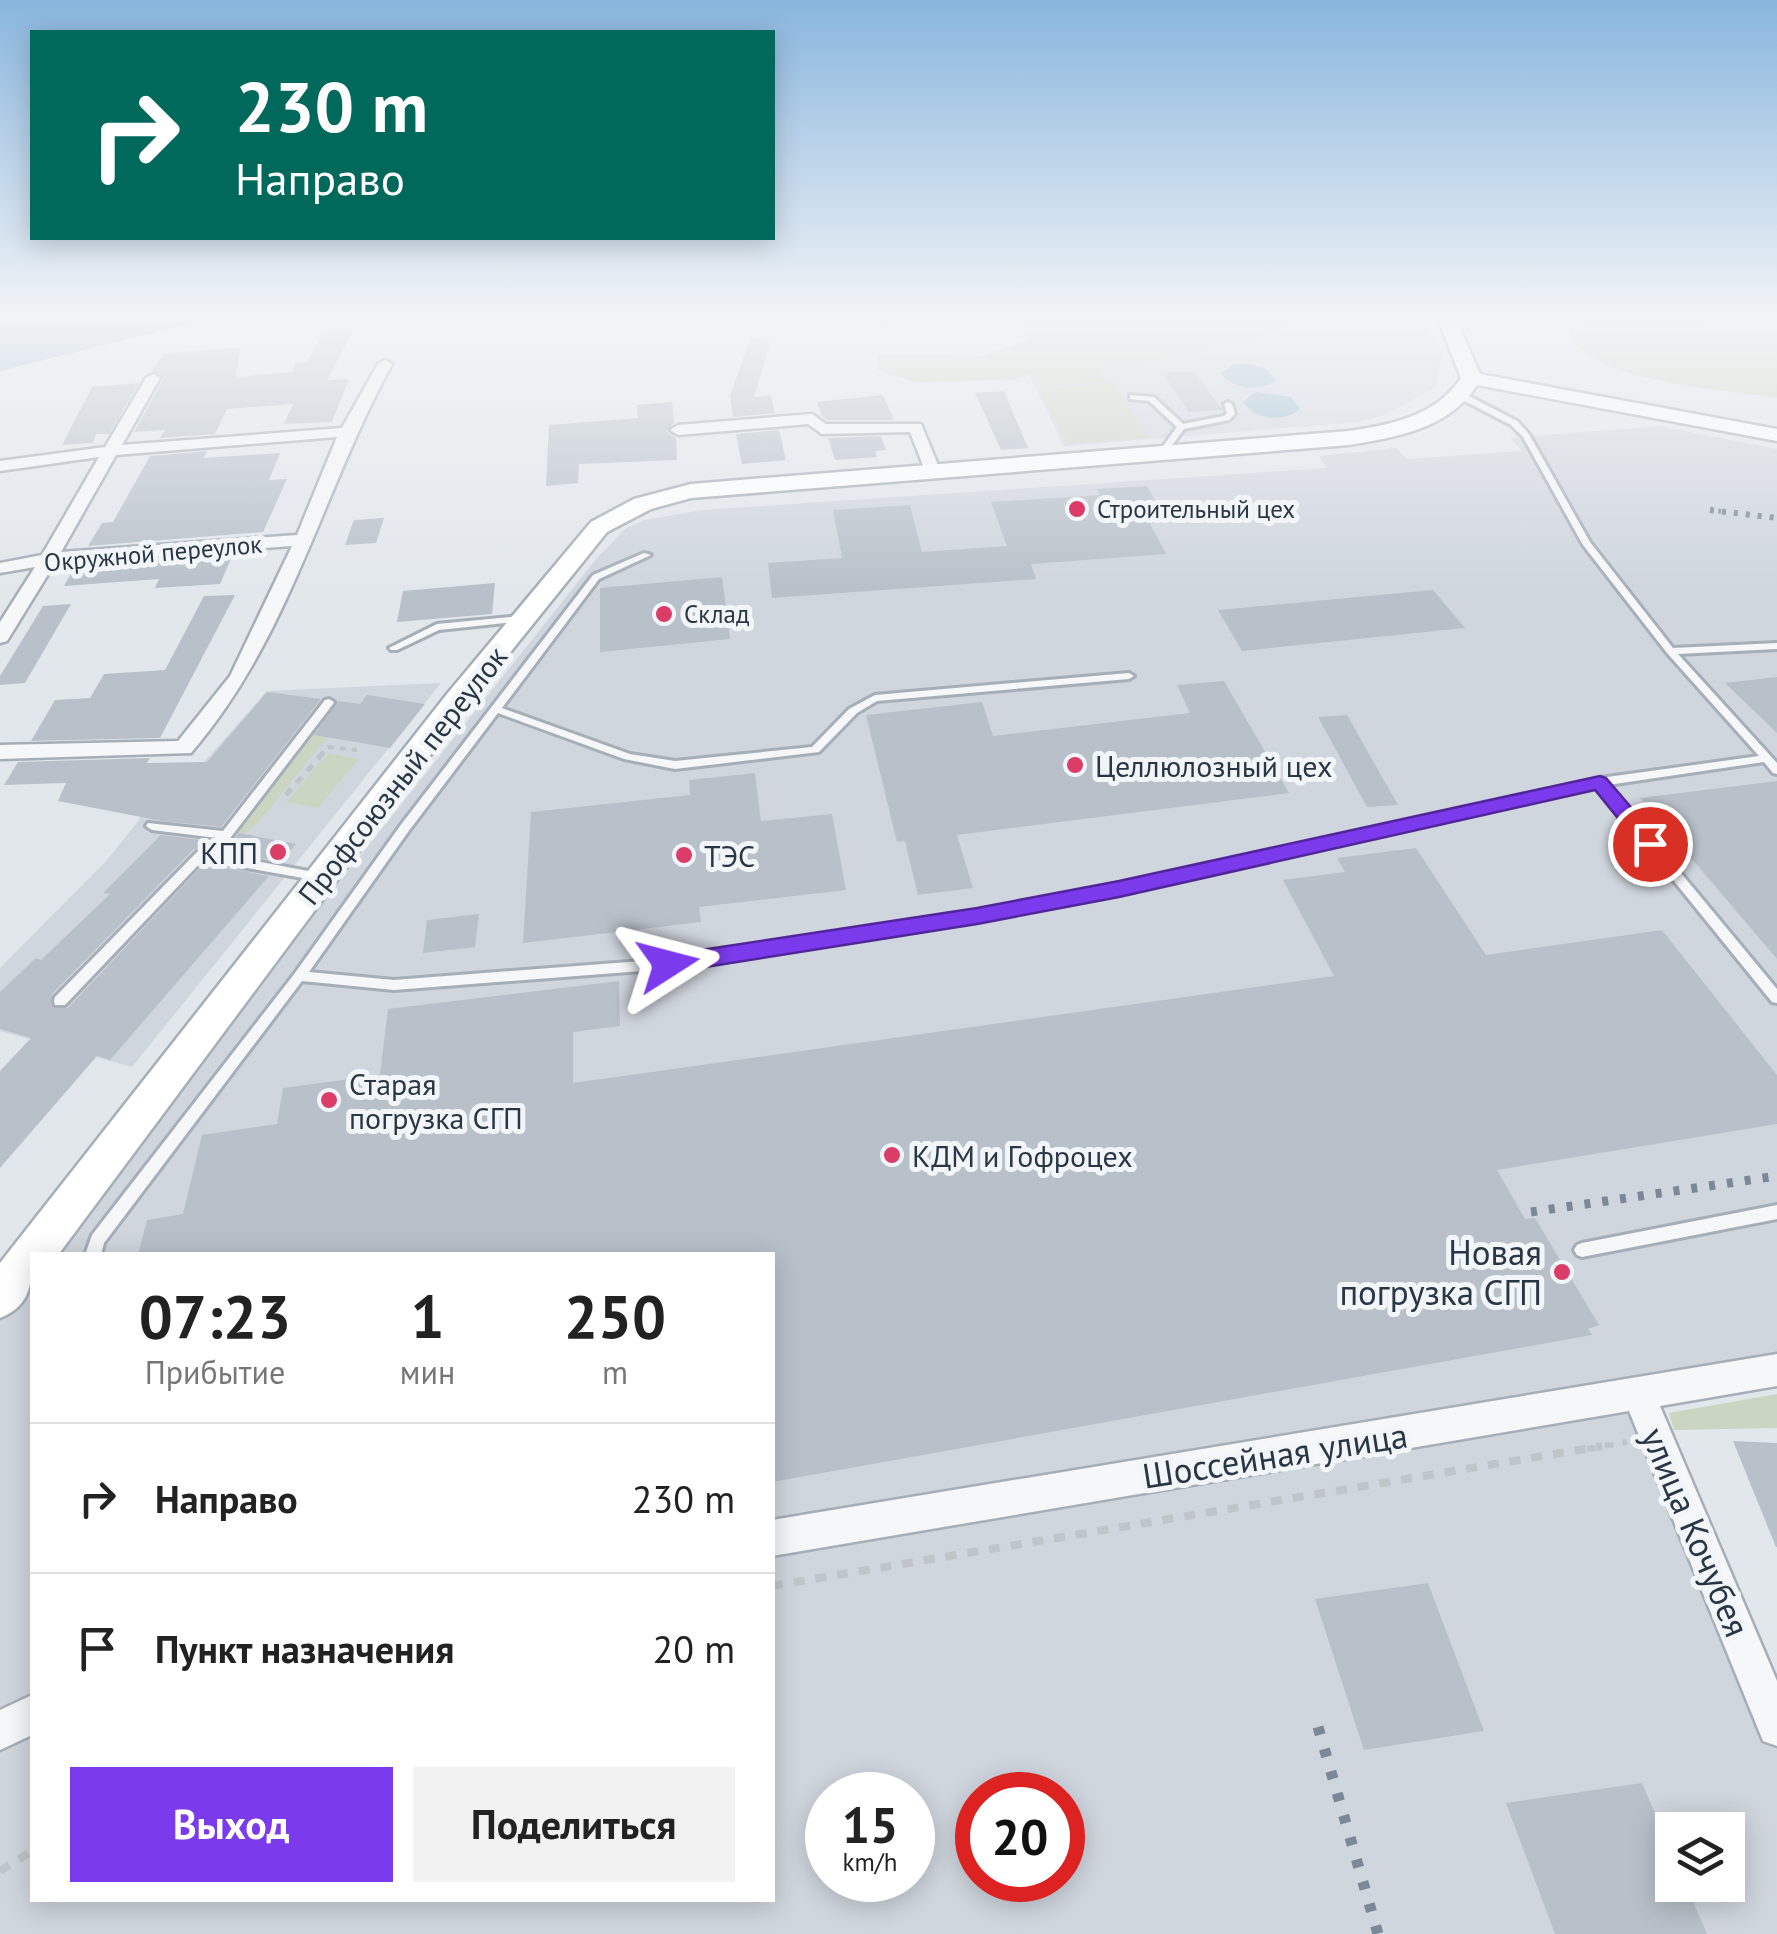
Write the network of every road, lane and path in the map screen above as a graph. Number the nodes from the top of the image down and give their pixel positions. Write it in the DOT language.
graph roads {
  1 [pos="135,407"];
  2 [pos="361,407"];
  3 [pos="1160,407"];
  4 [pos="1229,407"];
  5 [pos="1438,407"];
  6 [pos="1492,407"];
  7 [pos="1597,407"];
  8 [pos="1180,427"];
  9 [pos="678,430"];
  10 [pos="348,432"];
  11 [pos="1777,435"];
  12 [pos="108,451"];
  13 [pos="1162,452"];
  14 [pos="0,466"];
  15 [pos="932,470"];
  16 [pos="306,540"];
  17 [pos="647,555"];
  18 [pos="52,558"];
  19 [pos="0,568"];
  20 [pos="524,619"];
  21 [pos="0,637"];
  22 [pos="1777,646"];
  23 [pos="394,648"];
  24 [pos="1670,651"];
  25 [pos="1129,676"];
  26 [pos="330,702"];
  27 [pos="496,709"];
  28 [pos="356,750"];
  29 [pos="0,752"];
  30 [pos="1764,759"];
  31 [pos="1777,770"];
  32 [pos="1600,782"];
  33 [pos="278,804"];
  34 [pos="152,826"];
  35 [pos="225,835"];
  36 [pos="209,856"];
  37 [pos="322,878"];
  38 [pos="299,976"];
  39 [pos="1777,998"];
  40 [pos="60,1001"];
  41 [pos="1777,1212"];
  42 [pos="1582,1250"];
  43 [pos="35,1252"];
  44 [pos="94,1252"];
  45 [pos="30,1258"];
  46 [pos="0,1297"];
  47 [pos="1777,1370"];
  48 [pos="1638,1392"];
  49 [pos="1634,1440"];
  50 [pos="775,1537"];
  51 [pos="775,1585"];
  52 [pos="30,1715"];
  53 [pos="1777,1727"];
  54 [pos="0,1732"];
  55 [pos="30,1852"];
  56 [pos="0,1871"];
  1 -- 12 [label="street"];
  2 -- 10 [label="street"];
  3 -- 8 [label="lane"];
  4 -- 8 [label="lane"];
  5 -- 13 [label="main road, Профсоюзный переулок"];
  6 -- 24 [label="lane"];
  7 -- 11 [label="main road"];
  8 -- 13 [label="lane"];
  9 -- 15 [label="street"];
  10 -- 12 [label="street"];
  10 -- 16 [label="street"];
  12 -- 14 [label="street"];
  12 -- 18 [label="street"];
  13 -- 15 [label="main road, Профсоюзный переулок"];
  15 -- 20 [label="main road, Профсоюзный переулок"];
  16 -- 18 [label="street, Окружной переулок"];
  16 -- 29 [label="street"];
  17 -- 27 [label="lane"];
  18 -- 19 [label="street, Окружной переулок"];
  18 -- 21 [label="street"];
  20 -- 23 [label="lane"];
  20 -- 37 [label="main road, Профсоюзный переулок"];
  22 -- 24 [label="lane"];
  24 -- 30 [label="lane"];
  25 -- 27 [label="lane"];
  26 -- 35 [label="lane"];
  27 -- 38 [label="lane"];
  28 -- 33 [label="path"];
  30 -- 31 [label="lane"];
  30 -- 32 [label="lane"];
  32 -- 38 [label="lane"];
  32 -- 39 [label="lane"];
  34 -- 35 [label="lane"];
  35 -- 36 [label="lane"];
  36 -- 37 [label="lane"];
  36 -- 40 [label="lane"];
  37 -- 43 [label="main road, Профсоюзный переулок"];
  38 -- 44 [label="lane"];
  41 -- 42 [label="lane"];
  45 -- 46 [label="main road, Профсоюзный переулок"];
  47 -- 48 [label="street, Шоссейная улица"];
  48 -- 50 [label="street, Шоссейная улица"];
  48 -- 53 [label="street, улица Кочубея"];
  49 -- 51 [label="path"];
  52 -- 54 [label="street"];
  55 -- 56 [label="path"];
}
